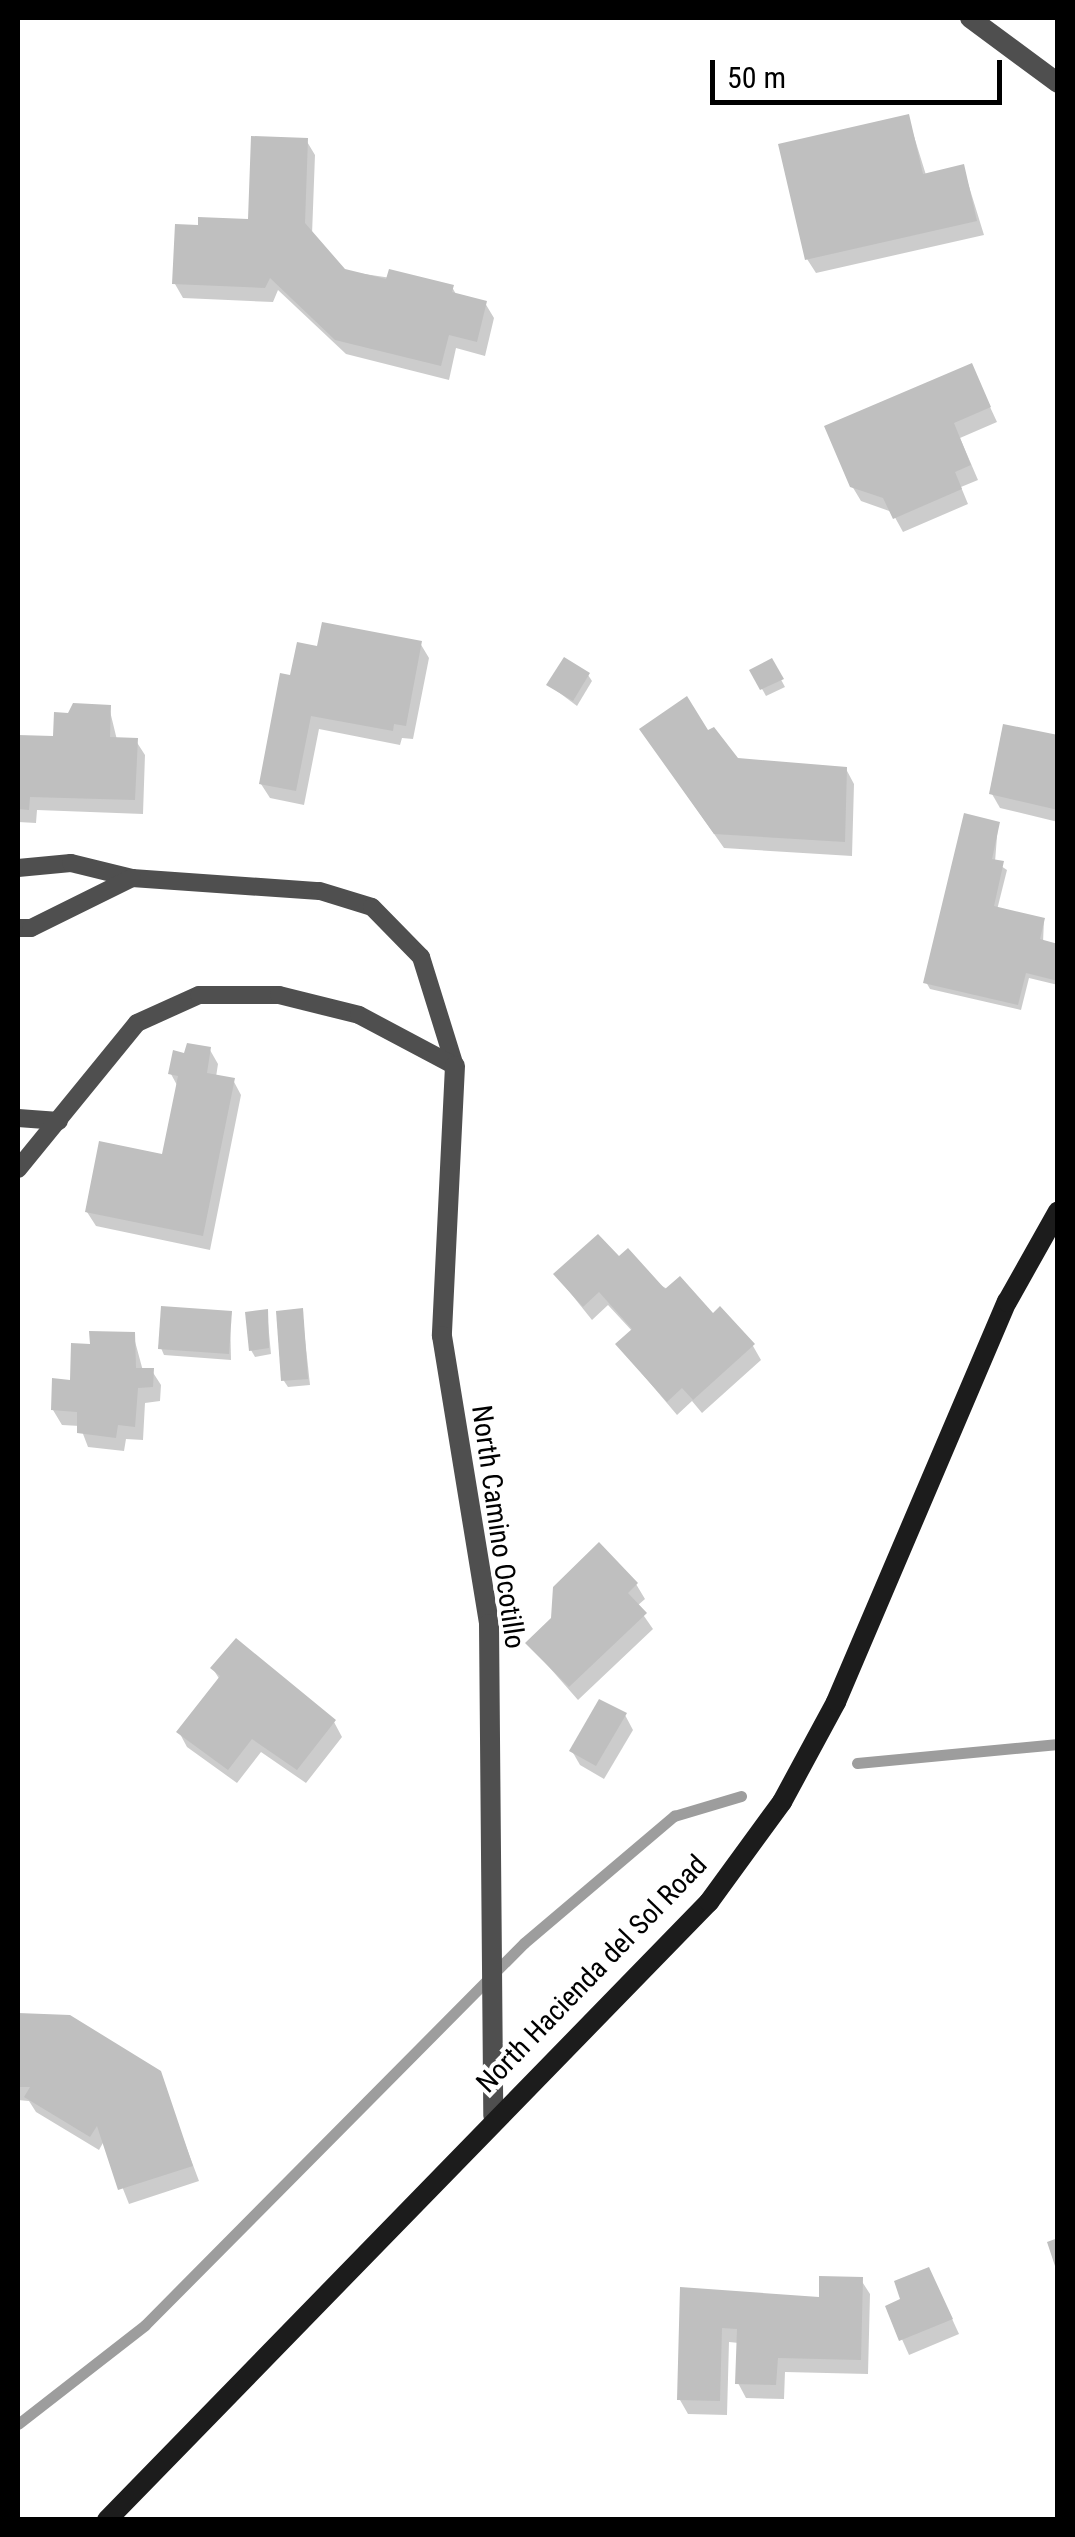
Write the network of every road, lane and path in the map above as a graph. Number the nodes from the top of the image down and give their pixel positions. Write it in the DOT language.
graph roads {
  1 [pos="970,18"];
  2 [pos="1058,83"];
  3 [pos="18,868"];
  4 [pos="132,878"];
  5 [pos="18,928"];
  6 [pos="455,1066"];
  7 [pos="18,1118"];
  8 [pos="59,1121"];
  9 [pos="18,1169"];
  10 [pos="1058,1211"];
  11 [pos="494,2116"];
  12 [pos="106,2520"];
  1 -- 2 [label="street"];
  3 -- 4 [label="lane"];
  4 -- 5 [label="lane"];
  4 -- 6 [label="lane"];
  6 -- 8 [label="lane"];
  6 -- 11 [label="street, North Camino Ocotillo"];
  7 -- 8 [label="lane"];
  8 -- 9 [label="lane"];
  10 -- 11 [label="street, North Hacienda del Sol Road"];
  11 -- 12 [label="street, North Hacienda del Sol Road"];
}
